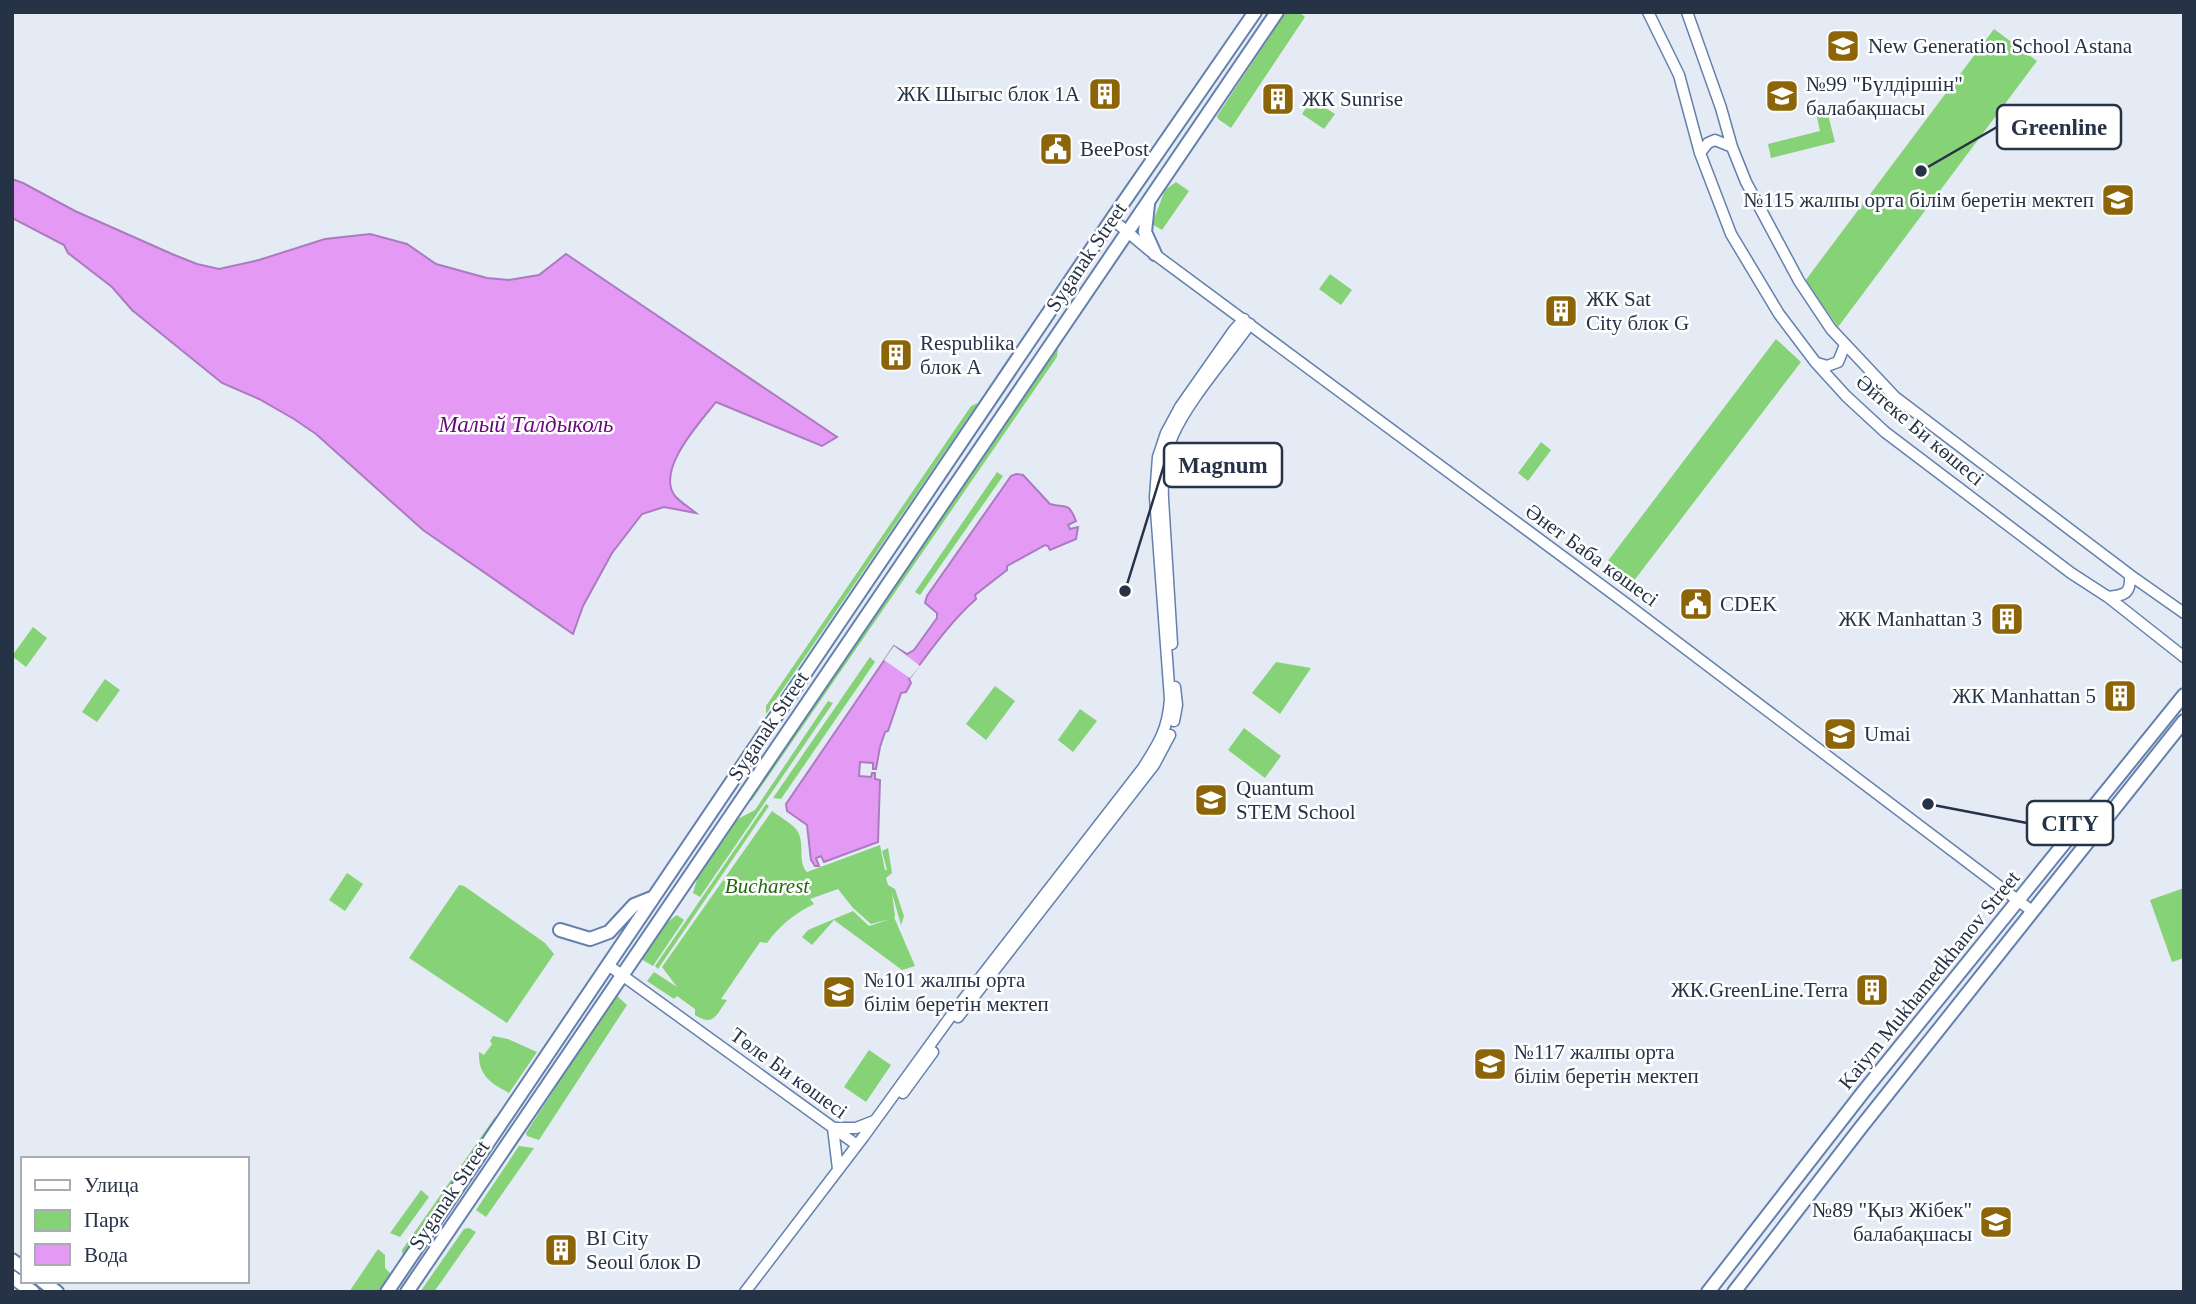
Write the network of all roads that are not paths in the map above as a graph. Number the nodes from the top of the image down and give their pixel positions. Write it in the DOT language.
graph roads {
  1 [pos="1256,12"];
  2 [pos="1277,12"];
  3 [pos="1648,12"];
  4 [pos="1687,12"];
  5 [pos="1262,34"];
  6 [pos="1732,146"];
  7 [pos="1700,153"];
  8 [pos="1150,198"];
  9 [pos="1112,219"];
  10 [pos="1128,232"];
  11 [pos="1155,254"];
  12 [pos="1247,322"];
  13 [pos="1845,345"];
  14 [pos="1816,363"];
  15 [pos="2130,575"];
  16 [pos="2108,597"];
  17 [pos="2184,613"];
  18 [pos="2184,657"];
  19 [pos="2184,695"];
  20 [pos="2184,721"];
  21 [pos="654,897"];
  22 [pos="2018,900"];
  23 [pos="2032,911"];
  24 [pos="560,930"];
  25 [pos="608,965"];
  26 [pos="622,975"];
  27 [pos="875,1121"];
  28 [pos="833,1128"];
  29 [pos="857,1145"];
  30 [pos="838,1169"];
  31 [pos="12,1277"];
  32 [pos="33,1292"];
  33 [pos="387,1292"];
  34 [pos="407,1292"];
  35 [pos="746,1292"];
  36 [pos="753,1292"];
  37 [pos="1708,1292"];
  38 [pos="1734,1292"];
  1 -- 5 [label="main road"];
  1 -- 9 [label="main road, Syganak Street"];
  2 -- 5 [label="main road"];
  3 -- 7 [label="street, Әйтеке Би көшесі"];
  4 -- 6 [label="street, Әйтеке Би көшесі"];
  5 -- 8 [label="main road, Syganak Street"];
  6 -- 7 [label="street"];
  6 -- 13 [label="street, Әйтеке Би көшесі"];
  7 -- 14 [label="street, Әйтеке Би көшесі"];
  8 -- 10 [label="main road, Syganak Street"];
  8 -- 11 [label="main road"];
  9 -- 10 [label="street, Әнет Баба көшесі"];
  9 -- 21 [label="main road, Syganak Street"];
  10 -- 11 [label="street, Әнет Баба көшесі"];
  10 -- 26 [label="main road, Syganak Street"];
  11 -- 12 [label="street, Әнет Баба көшесі"];
  12 -- 22 [label="street, Әнет Баба көшесі"];
  12 -- 27 [label="street"];
  12 -- 36 [label="street"];
  13 -- 14 [label="street"];
  13 -- 15 [label="street, Әйтеке Би көшесі"];
  14 -- 16 [label="street, Әйтеке Би көшесі"];
  15 -- 16 [label="street"];
  15 -- 17 [label="street, Әйтеке Би көшесі"];
  16 -- 18 [label="street, Әйтеке Би көшесі"];
  19 -- 22 [label="main road, Kaiym Mukhamedkhanov Street"];
  20 -- 23 [label="main road, Kaiym Mukhamedkhanov Street"];
  21 -- 24 [label="main road"];
  21 -- 25 [label="main road, Syganak Street"];
  22 -- 23 [label="street, Әнет Баба көшесі"];
  22 -- 37 [label="main road, Kaiym Mukhamedkhanov Street"];
  23 -- 38 [label="main road, Kaiym Mukhamedkhanov Street"];
  25 -- 26 [label="street, Төле Би көшесі"];
  25 -- 33 [label="main road, Syganak Street"];
  26 -- 28 [label="street, Төле Би көшесі"];
  26 -- 34 [label="main road, Syganak Street"];
  27 -- 28 [label="street"];
  27 -- 29 [label="street"];
  28 -- 29 [label="street, Төле Би көшесі"];
  28 -- 30 [label="street"];
  29 -- 30 [label="street"];
  30 -- 35 [label="street"];
  31 -- 32 [label="main road"];
}
